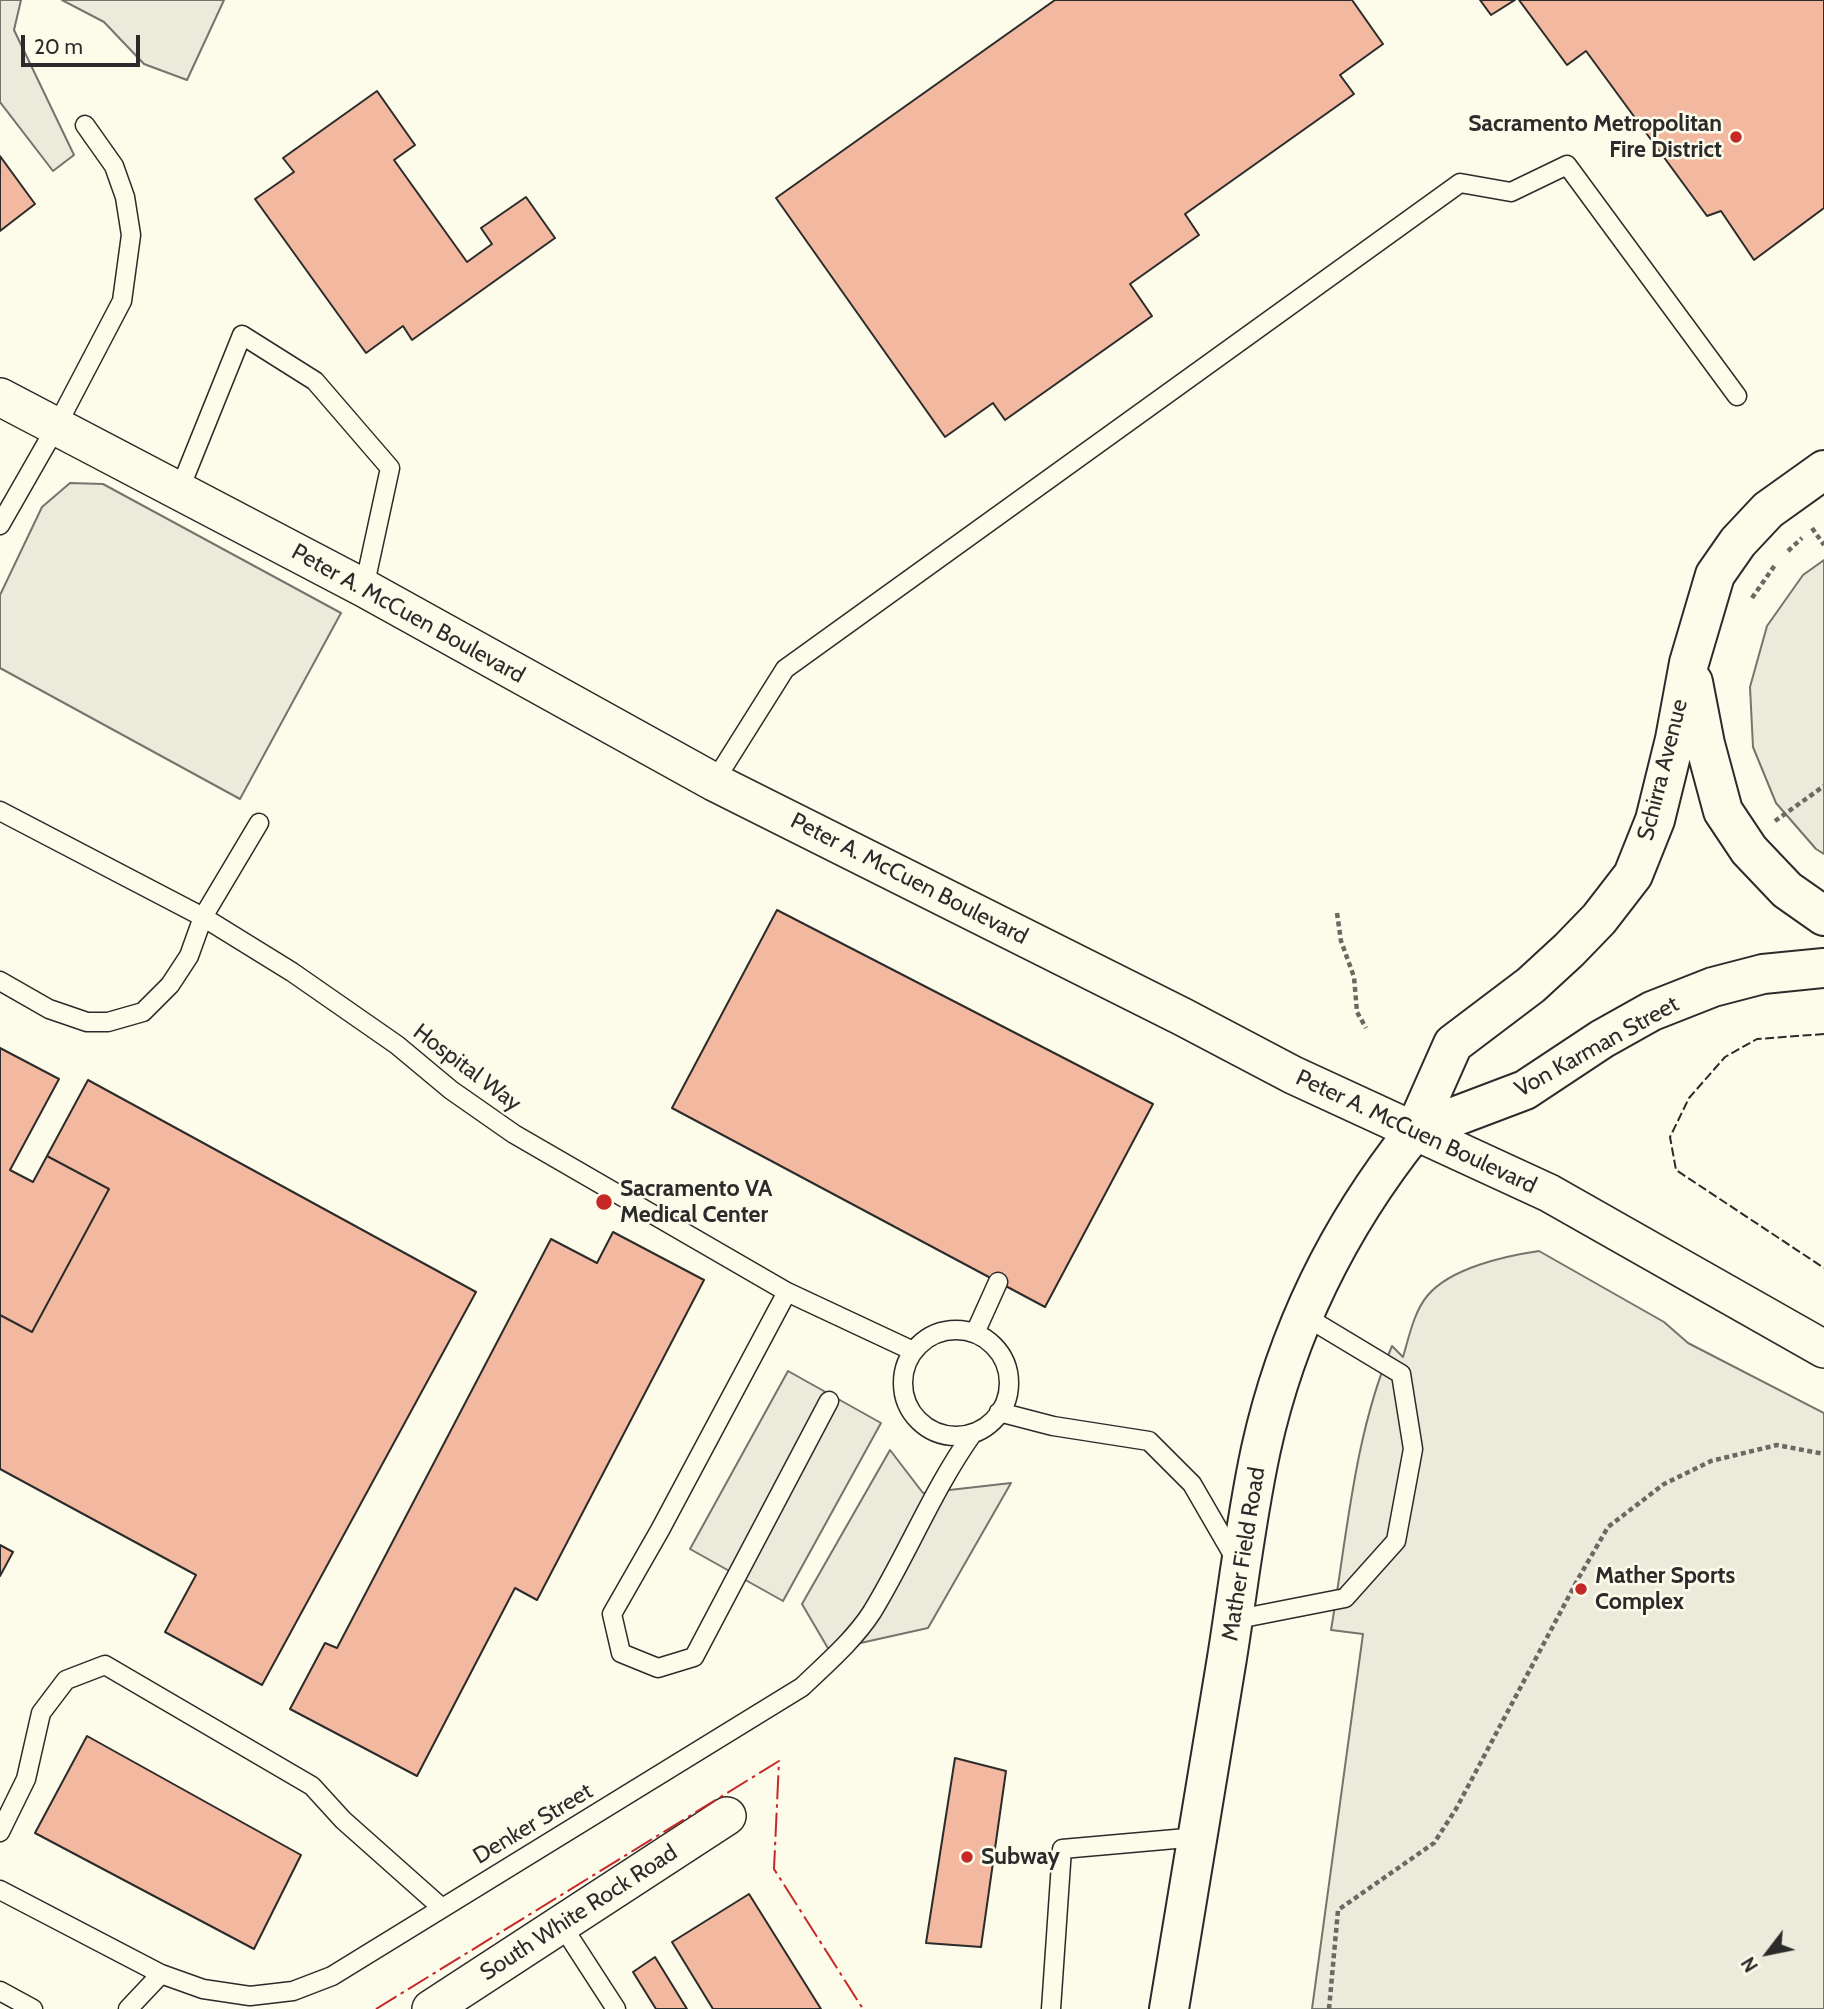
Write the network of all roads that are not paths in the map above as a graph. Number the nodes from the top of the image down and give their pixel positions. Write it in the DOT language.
graph roads {
  1 [pos="85,125"];
  2 [pos="1737,396"];
  3 [pos="0,397"];
  4 [pos="56,427"];
  5 [pos="1824,470"];
  6 [pos="179,491"];
  7 [pos="0,525"];
  8 [pos="364,588"];
  9 [pos="1689,663"];
  10 [pos="714,782"];
  11 [pos="0,811"];
  12 [pos="259,823"];
  13 [pos="1824,916"];
  14 [pos="203,917"];
  15 [pos="1824,968"];
  16 [pos="0,981"];
  17 [pos="1414,1132"];
  18 [pos="998,1282"];
  19 [pos="787,1292"];
  20 [pos="1303,1315"];
  21 [pos="975,1333"];
  22 [pos="1824,1349"];
  23 [pos="913,1350"];
  24 [pos="829,1401"];
  25 [pos="999,1412"];
  26 [pos="973,1433"];
  27 [pos="1241,1570"];
  28 [pos="1233,1620"];
  29 [pos="727,1816"];
  30 [pos="0,1832"];
  31 [pos="1198,1838"];
  32 [pos="0,1890"];
  33 [pos="442,1908"];
  34 [pos="561,1924"];
  35 [pos="161,1974"];
  36 [pos="0,1992"];
  37 [pos="33,2009"];
  38 [pos="128,2009"];
  39 [pos="431,2009"];
  40 [pos="616,2009"];
  41 [pos="1051,2009"];
  42 [pos="1169,2009"];
  1 -- 4 [label="lane"];
  2 -- 10 [label="lane"];
  3 -- 4 [label="street, Peter A. McCuen Boulevard"];
  4 -- 6 [label="street, Peter A. McCuen Boulevard"];
  4 -- 7 [label="lane"];
  5 -- 9 [label="street, Schirra Avenue"];
  6 -- 8 [label="street, Peter A. McCuen Boulevard"];
  6 -- 8 [label="lane"];
  8 -- 10 [label="street, Peter A. McCuen Boulevard"];
  9 -- 13 [label="street"];
  9 -- 17 [label="street, Schirra Avenue"];
  10 -- 17 [label="street, Peter A. McCuen Boulevard"];
  11 -- 14 [label="lane, Hospital Way"];
  12 -- 14 [label="lane"];
  14 -- 16 [label="lane"];
  14 -- 19 [label="lane, Hospital Way"];
  15 -- 17 [label="street, Von Karman Street"];
  17 -- 20 [label="street, Mather Field Road"];
  17 -- 22 [label="street, Peter A. McCuen Boulevard"];
  18 -- 21 [label="lane"];
  19 -- 23 [label="lane, Hospital Way"];
  19 -- 24 [label="lane"];
  20 -- 27 [label="street, Mather Field Road"];
  20 -- 28 [label="lane"];
  21 -- 23 [label="lane"];
  21 -- 25 [label="lane"];
  23 -- 26 [label="lane"];
  25 -- 26 [label="lane"];
  25 -- 27 [label="lane"];
  26 -- 33 [label="lane, Denker Street"];
  27 -- 28 [label="street, Mather Field Road"];
  28 -- 31 [label="street, Mather Field Road"];
  29 -- 34 [label="street, South White Rock Road"];
  30 -- 33 [label="lane"];
  31 -- 41 [label="lane"];
  31 -- 42 [label="street, Mather Field Road"];
  32 -- 35 [label="lane, Denker Street"];
  33 -- 35 [label="lane, Denker Street"];
  34 -- 39 [label="street, South White Rock Road"];
  34 -- 40 [label="lane"];
  35 -- 38 [label="lane"];
  36 -- 37 [label="lane"];
}
